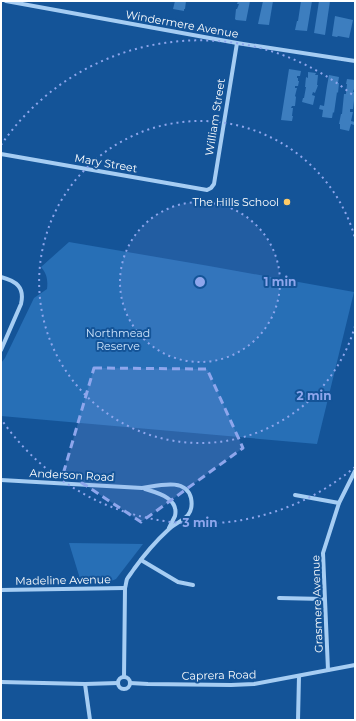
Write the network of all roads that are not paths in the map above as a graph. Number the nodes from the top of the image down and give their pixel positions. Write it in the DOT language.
graph roads {
  1 [pos="6,1"];
  2 [pos="237,43"];
  3 [pos="355,61"];
  4 [pos="1,154"];
  5 [pos="207,190"];
  6 [pos="1,277"];
  7 [pos="1,350"];
  8 [pos="355,471"];
  9 [pos="1,480"];
  10 [pos="142,488"];
  11 [pos="296,495"];
  12 [pos="339,503"];
  13 [pos="169,529"];
  14 [pos="141,560"];
  15 [pos="193,586"];
  16 [pos="125,588"];
  17 [pos="1,590"];
  18 [pos="279,598"];
  19 [pos="324,600"];
  20 [pos="355,665"];
  21 [pos="328,670"];
  22 [pos="299,676"];
  23 [pos="124,677"];
  24 [pos="1,682"];
  25 [pos="118,683"];
  26 [pos="130,683"];
  27 [pos="85,684"];
  28 [pos="90,720"];
  29 [pos="298,720"];
  1 -- 2 [label="street, Windermere Avenue"];
  2 -- 3 [label="street, Windermere Avenue"];
  2 -- 5 [label="street, William Street"];
  4 -- 5 [label="street, Mary Street"];
  6 -- 7 [label="street"];
  8 -- 12 [label="street, Grasmere Avenue"];
  9 -- 10 [label="street, Anderson Road"];
  10 -- 13 [label="street, Anderson Road"];
  10 -- 13 [label="street, Anderson Road"];
  11 -- 12 [label="street"];
  12 -- 19 [label="street, Grasmere Avenue"];
  13 -- 14 [label="street, Anderson Road"];
  14 -- 15 [label="street"];
  14 -- 16 [label="street, Anderson Road"];
  16 -- 17 [label="street, Madeline Avenue"];
  16 -- 23 [label="street"];
  18 -- 19 [label="street"];
  19 -- 21 [label="street, Grasmere Avenue"];
  20 -- 21 [label="street, Caprera Road"];
  21 -- 22 [label="street, Caprera Road"];
  22 -- 26 [label="street, Caprera Road"];
  22 -- 29 [label="street"];
  23 -- 25 [label="street"];
  23 -- 26 [label="street"];
  24 -- 27 [label="street"];
  25 -- 26 [label="street"];
  25 -- 27 [label="street"];
  27 -- 28 [label="street"];
}
